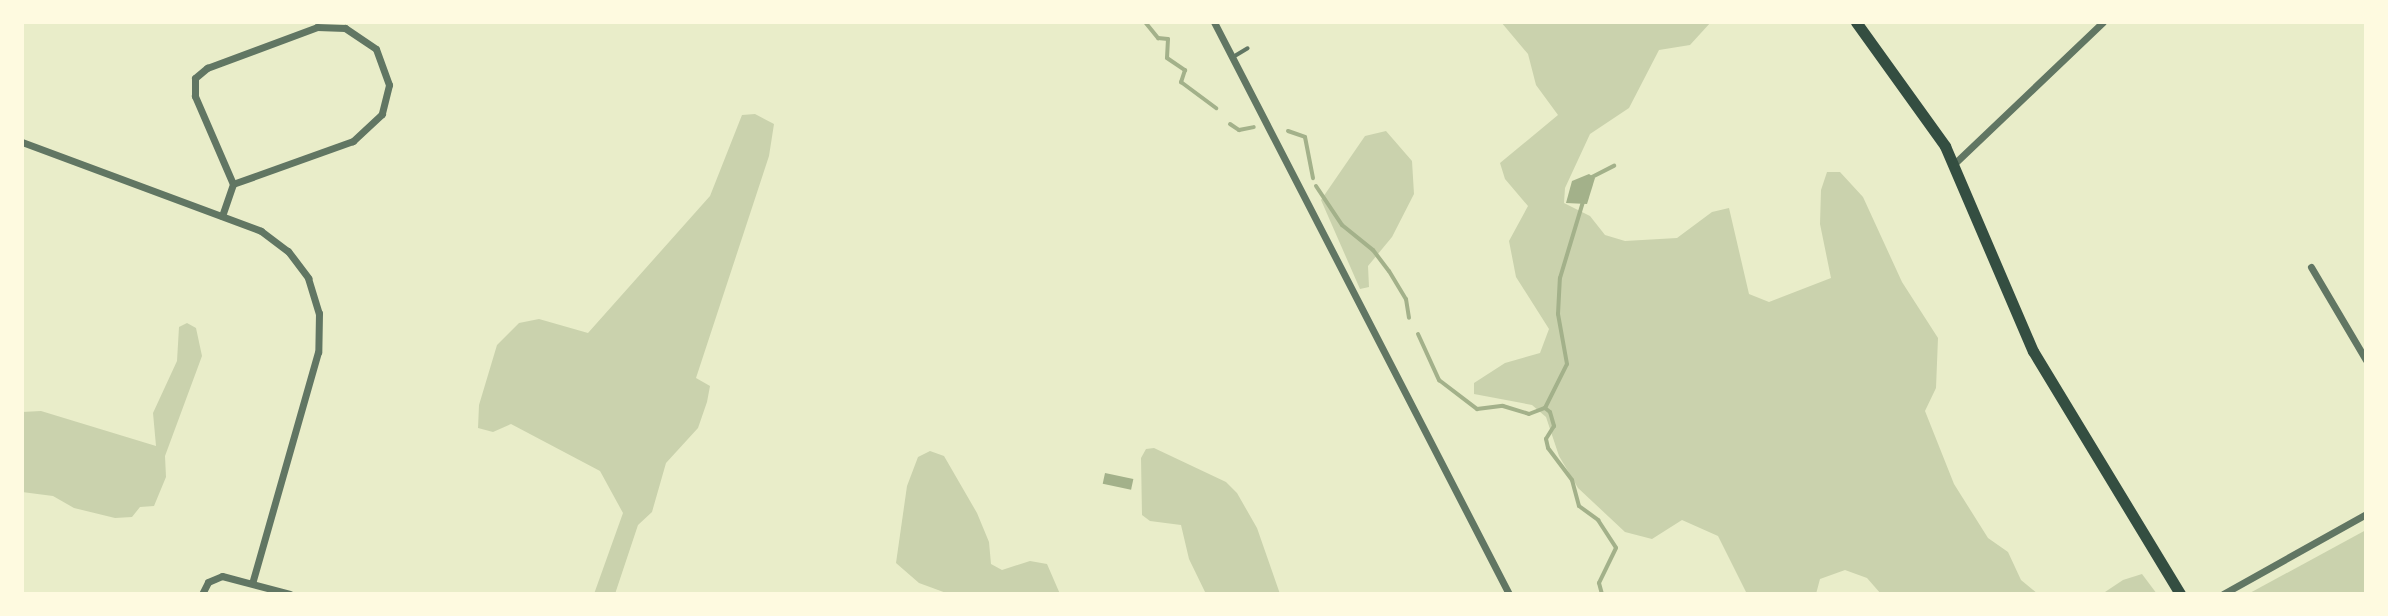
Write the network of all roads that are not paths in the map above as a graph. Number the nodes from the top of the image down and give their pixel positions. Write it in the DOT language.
graph roads {
  1 [pos="1214,22"];
  2 [pos="1856,22"];
  3 [pos="2103,22"];
  4 [pos="1248,48"];
  5 [pos="1233,58"];
  6 [pos="22,142"];
  7 [pos="1955,163"];
  8 [pos="233,184"];
  9 [pos="222,216"];
  10 [pos="2311,267"];
  11 [pos="2366,360"];
  12 [pos="2366,514"];
  13 [pos="252,583"];
  14 [pos="202,594"];
  15 [pos="290,594"];
  16 [pos="1509,594"];
  17 [pos="2180,594"];
  18 [pos="2223,594"];
  1 -- 5 [label="street"];
  2 -- 7 [label="main road"];
  3 -- 7 [label="street"];
  4 -- 5 [label="lane"];
  5 -- 16 [label="street"];
  6 -- 9 [label="street"];
  7 -- 17 [label="main road"];
  8 -- 8 [label="street"];
  8 -- 9 [label="street"];
  9 -- 13 [label="street"];
  10 -- 11 [label="street"];
  12 -- 18 [label="street"];
  13 -- 14 [label="street"];
  13 -- 15 [label="street"];
}
